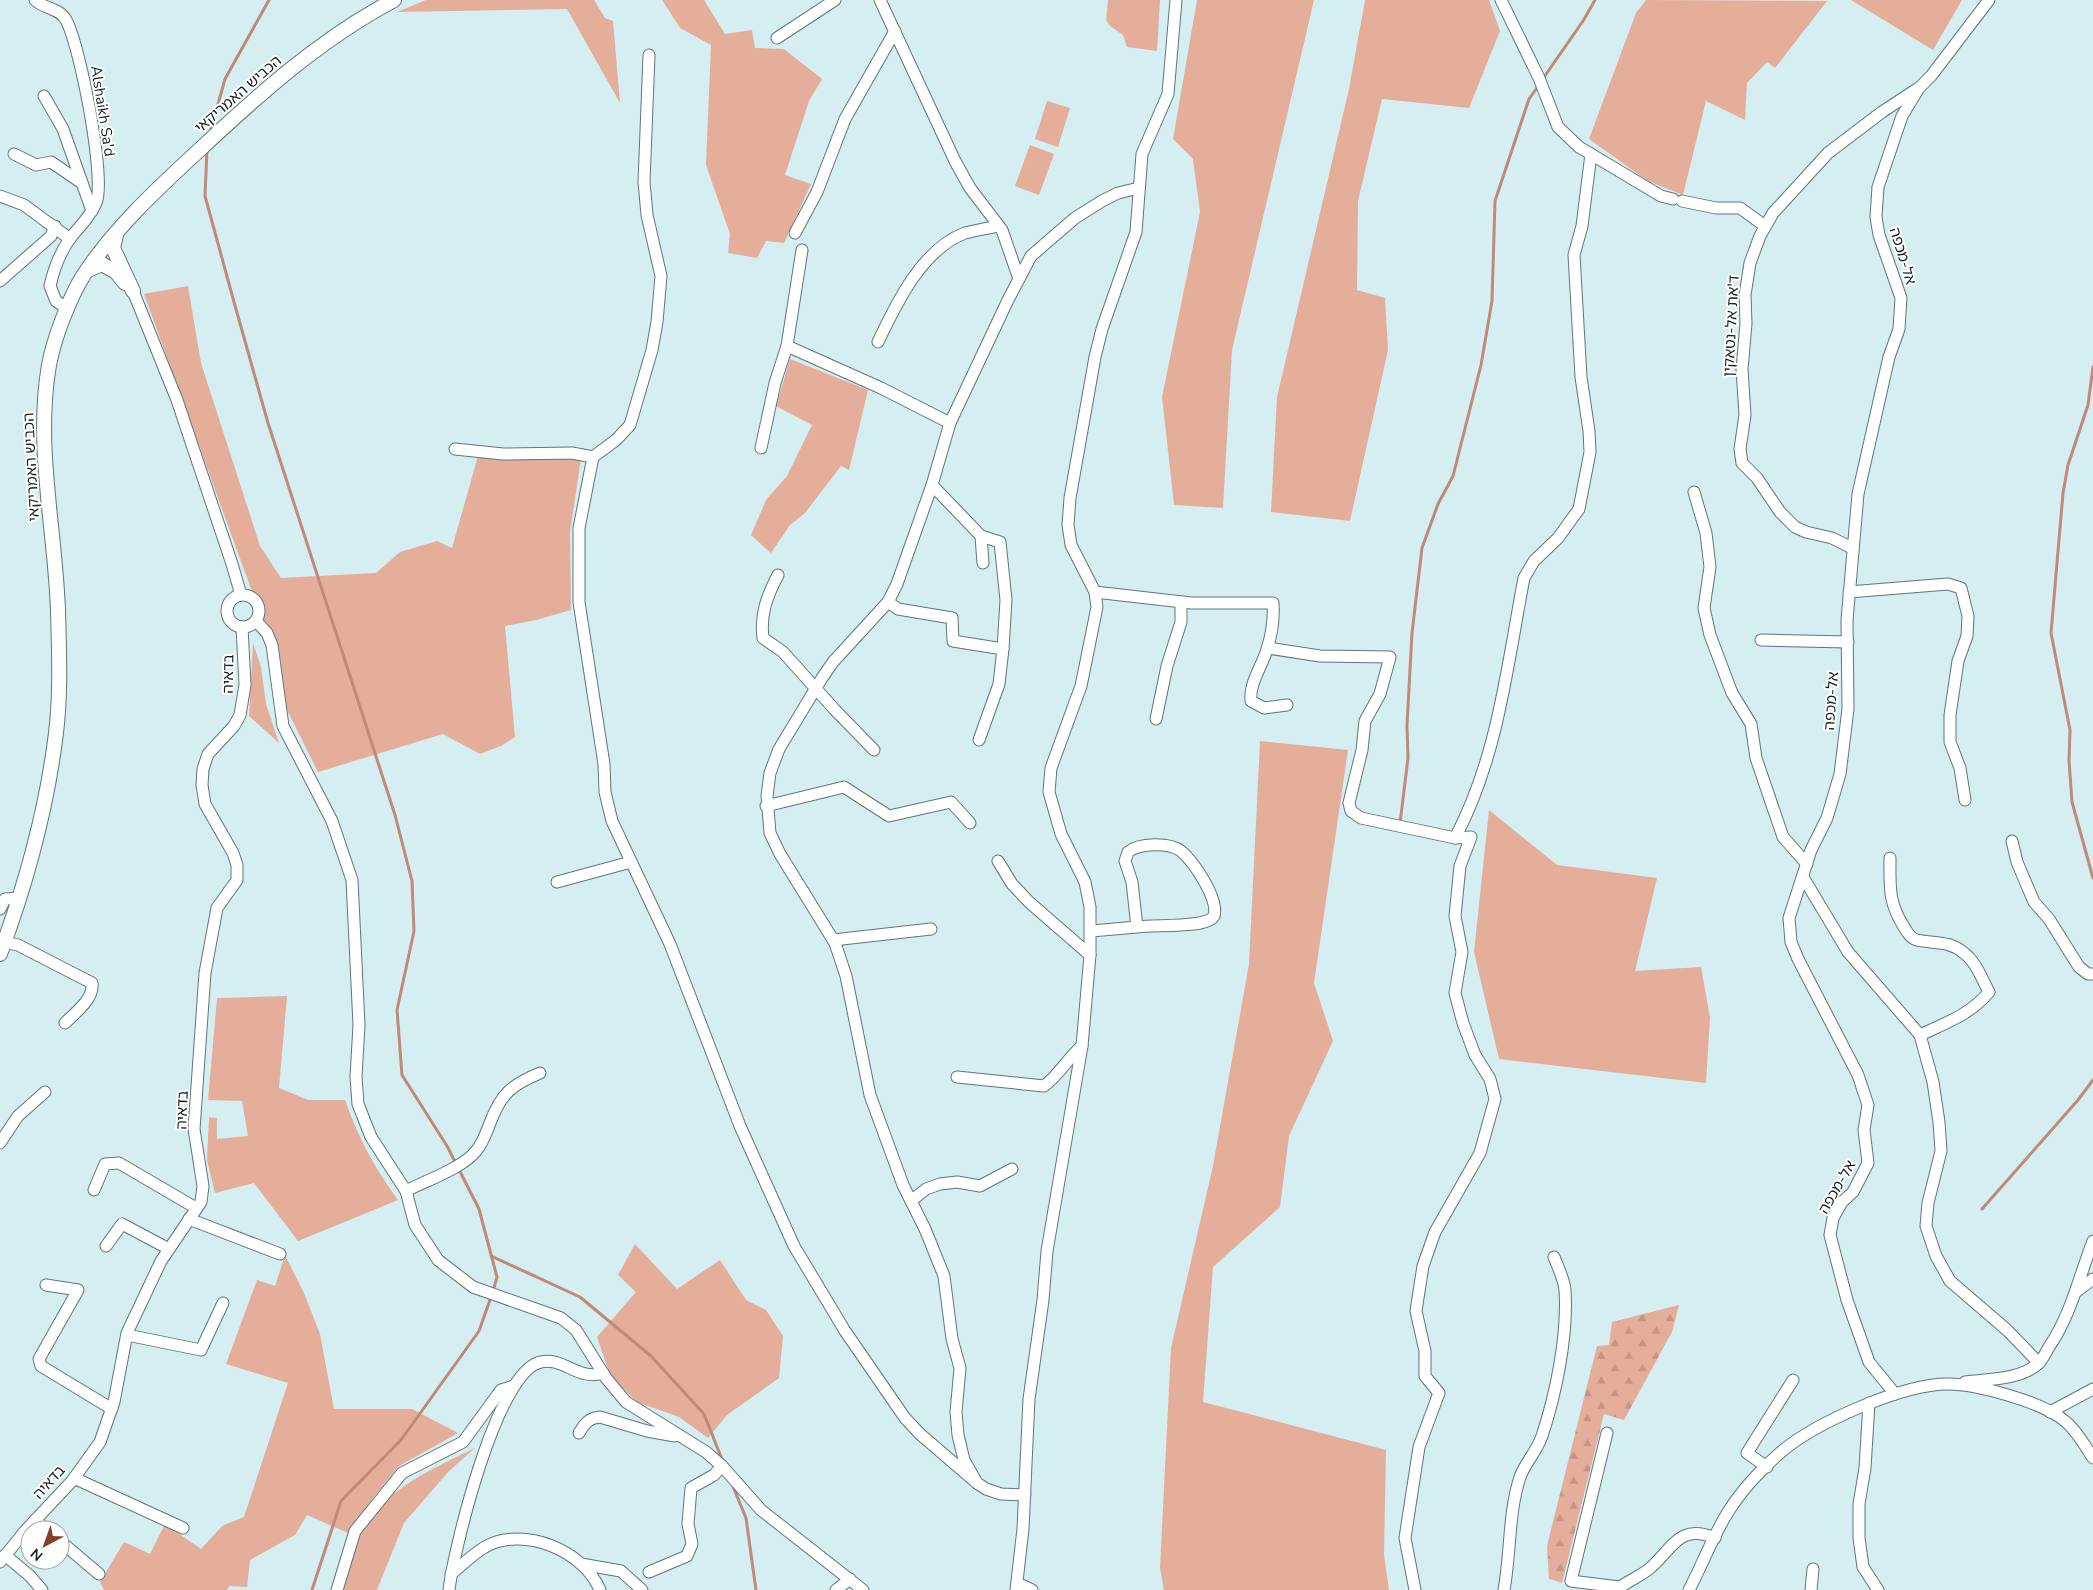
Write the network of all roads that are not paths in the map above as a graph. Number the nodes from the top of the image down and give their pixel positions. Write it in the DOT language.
graph roads {
  1 [pos="35,0"];
  2 [pos="394,0"];
  3 [pos="835,0"];
  4 [pos="1176,0"];
  5 [pos="1501,0"];
  6 [pos="1989,0"];
  7 [pos="883,2"];
  8 [pos="895,31"];
  9 [pos="777,38"];
  10 [pos="649,55"];
  11 [pos="1919,88"];
  12 [pos="44,96"];
  13 [pos="14,154"];
  14 [pos="1591,154"];
  15 [pos="82,183"];
  16 [pos="1139,188"];
  17 [pos="0,196"];
  18 [pos="92,211"];
  19 [pos="55,226"];
  20 [pos="998,226"];
  21 [pos="1765,226"];
  22 [pos="795,233"];
  23 [pos="116,235"];
  24 [pos="70,239"];
  25 [pos="802,250"];
  26 [pos="100,252"];
  27 [pos="118,261"];
  28 [pos="87,271"];
  29 [pos="1018,279"];
  30 [pos="0,281"];
  31 [pos="133,292"];
  32 [pos="68,309"];
  33 [pos="878,342"];
  34 [pos="787,346"];
  35 [pos="950,423"];
  36 [pos="761,448"];
  37 [pos="455,450"];
  38 [pos="593,457"];
  39 [pos="932,485"];
  40 [pos="1694,492"];
  41 [pos="981,536"];
  42 [pos="1852,548"];
  43 [pos="983,563"];
  44 [pos="778,575"];
  45 [pos="1095,592"];
  46 [pos="1849,592"];
  47 [pos="240,595"];
  48 [pos="888,602"];
  49 [pos="1181,602"];
  50 [pos="256,622"];
  51 [pos="242,628"];
  52 [pos="1761,640"];
  53 [pos="1848,642"];
  54 [pos="1268,648"];
  55 [pos="1003,649"];
  56 [pos="816,689"];
  57 [pos="1287,705"];
  58 [pos="1156,719"];
  59 [pos="979,740"];
  60 [pos="874,750"];
  61 [pos="1965,800"];
  62 [pos="766,806"];
  63 [pos="970,823"];
  64 [pos="1455,838"];
  65 [pos="2012,841"];
  66 [pos="1890,858"];
  67 [pos="998,861"];
  68 [pos="631,862"];
  69 [pos="1807,864"];
  70 [pos="1803,877"];
  71 [pos="557,882"];
  72 [pos="19,898"];
  73 [pos="0,909"];
  74 [pos="1137,927"];
  75 [pos="931,929"];
  76 [pos="1091,931"];
  77 [pos="832,940"];
  78 [pos="2,948"];
  79 [pos="1090,955"];
  80 [pos="2093,974"];
  81 [pos="65,1023"];
  82 [pos="1920,1034"];
  83 [pos="1082,1046"];
  84 [pos="540,1073"];
  85 [pos="957,1078"];
  86 [pos="45,1092"];
  87 [pos="0,1143"];
  88 [pos="1012,1169"];
  89 [pos="94,1190"];
  90 [pos="406,1192"];
  91 [pos="911,1200"];
  92 [pos="196,1208"];
  93 [pos="189,1219"];
  94 [pos="2093,1241"];
  95 [pos="106,1246"];
  96 [pos="169,1248"];
  97 [pos="280,1254"];
  98 [pos="1554,1257"];
  99 [pos="2093,1279"];
  100 [pos="46,1285"];
  101 [pos="2077,1291"];
  102 [pos="223,1303"];
  103 [pos="126,1335"];
  104 [pos="2039,1363"];
  105 [pos="603,1373"];
  106 [pos="1792,1380"];
  107 [pos="1947,1384"];
  108 [pos="514,1386"];
  109 [pos="2093,1389"];
  110 [pos="1895,1394"];
  111 [pos="1869,1403"];
  112 [pos="112,1409"];
  113 [pos="2050,1412"];
  114 [pos="579,1433"];
  115 [pos="1607,1433"];
  116 [pos="681,1437"];
  117 [pos="2093,1458"];
  118 [pos="722,1466"];
  119 [pos="1767,1467"];
  120 [pos="74,1478"];
  121 [pos="977,1483"];
  122 [pos="1025,1495"];
  123 [pos="35,1520"];
  124 [pos="183,1528"];
  125 [pos="20,1537"];
  126 [pos="1715,1538"];
  127 [pos="70,1550"];
  128 [pos="2,1558"];
  129 [pos="581,1564"];
  130 [pos="1813,1569"];
  131 [pos="649,1572"];
  132 [pos="99,1574"];
  133 [pos="451,1574"];
  134 [pos="850,1579"];
  135 [pos="1016,1586"];
  136 [pos="1617,1589"];
  137 [pos="42,1590"];
  138 [pos="337,1590"];
  139 [pos="449,1590"];
  140 [pos="600,1590"];
  141 [pos="642,1590"];
  142 [pos="836,1590"];
  143 [pos="863,1590"];
  144 [pos="1032,1590"];
  145 [pos="1415,1590"];
  146 [pos="1504,1590"];
  147 [pos="1689,1590"];
  148 [pos="1811,1590"];
  149 [pos="1878,1590"];
  1 -- 18 [label="street, Alshaikh Sa'd"];
  2 -- 23 [label="main road, הכביש האמריקאי"];
  3 -- 9 [label="street"];
  4 -- 16 [label="street"];
  5 -- 14 [label="street"];
  6 -- 11 [label="street, אל-מכפה"];
  7 -- 8 [label="street"];
  8 -- 20 [label="street"];
  8 -- 22 [label="street"];
  10 -- 38 [label="street"];
  11 -- 21 [label="street, ד'את אל-נטאקין"];
  11 -- 42 [label="street, אל-מכפה"];
  12 -- 15 [label="street"];
  13 -- 15 [label="street"];
  14 -- 21 [label="street"];
  14 -- 64 [label="street"];
  15 -- 18 [label="street"];
  16 -- 29 [label="street"];
  16 -- 45 [label="street"];
  17 -- 19 [label="street"];
  18 -- 24 [label="street, Alshaikh Sa'd"];
  19 -- 24 [label="street"];
  19 -- 30 [label="street"];
  20 -- 29 [label="street"];
  20 -- 33 [label="street"];
  21 -- 42 [label="street, ד'את אל-נטאקין"];
  23 -- 26 [label="main road, הכביש האמריקאי"];
  23 -- 27 [label="main road"];
  24 -- 32 [label="street, Alshaikh Sa'd"];
  25 -- 34 [label="street"];
  26 -- 27 [label="main road"];
  26 -- 28 [label="main road, הכביש האמריקאי"];
  27 -- 31 [label="main road"];
  28 -- 31 [label="main road"];
  28 -- 32 [label="main road, הכביש האמריקאי"];
  29 -- 35 [label="street"];
  31 -- 47 [label="street"];
  32 -- 72 [label="main road, הכביש האמריקאי"];
  34 -- 35 [label="street"];
  34 -- 36 [label="street"];
  35 -- 39 [label="street"];
  37 -- 38 [label="street"];
  38 -- 68 [label="street"];
  39 -- 41 [label="street"];
  39 -- 48 [label="street"];
  40 -- 69 [label="street"];
  41 -- 43 [label="street"];
  41 -- 55 [label="street"];
  42 -- 46 [label="street, אל-מכפה"];
  44 -- 56 [label="street"];
  45 -- 49 [label="street"];
  45 -- 76 [label="street"];
  46 -- 53 [label="street, אל-מכפה"];
  46 -- 61 [label="street"];
  47 -- 50 [label="street"];
  47 -- 51 [label="street"];
  48 -- 55 [label="street"];
  48 -- 56 [label="street"];
  49 -- 54 [label="street"];
  49 -- 58 [label="street"];
  50 -- 51 [label="street"];
  50 -- 90 [label="street"];
  51 -- 92 [label="street, בדאיה"];
  52 -- 53 [label="street"];
  53 -- 69 [label="street, אל-מכפה"];
  54 -- 57 [label="street"];
  54 -- 64 [label="street"];
  55 -- 59 [label="street"];
  56 -- 60 [label="street"];
  56 -- 62 [label="street"];
  62 -- 63 [label="street"];
  62 -- 77 [label="street"];
  64 -- 145 [label="street"];
  65 -- 80 [label="street"];
  66 -- 82 [label="street"];
  67 -- 79 [label="street"];
  68 -- 71 [label="street"];
  68 -- 121 [label="street"];
  69 -- 70 [label="street, אל-מכפה"];
  70 -- 82 [label="street"];
  70 -- 110 [label="street, אל-מכפה"];
  72 -- 73 [label="street"];
  72 -- 78 [label="main road, הכביש האמריקאי"];
  74 -- 74 [label="street"];
  74 -- 76 [label="street"];
  75 -- 77 [label="street"];
  76 -- 79 [label="street"];
  77 -- 91 [label="street"];
  78 -- 81 [label="street"];
  79 -- 83 [label="street"];
  82 -- 104 [label="street"];
  83 -- 85 [label="street"];
  83 -- 122 [label="street"];
  84 -- 90 [label="street"];
  86 -- 87 [label="street"];
  88 -- 91 [label="street"];
  89 -- 92 [label="street"];
  90 -- 105 [label="street"];
  91 -- 121 [label="street"];
  92 -- 93 [label="street, בדאיה"];
  93 -- 96 [label="street, בדאיה"];
  93 -- 97 [label="street"];
  94 -- 101 [label="street"];
  95 -- 96 [label="street"];
  96 -- 103 [label="street, בדאיה"];
  98 -- 146 [label="street"];
  99 -- 101 [label="street"];
  100 -- 112 [label="street"];
  101 -- 104 [label="street"];
  102 -- 103 [label="street"];
  103 -- 112 [label="street, בדאיה"];
  104 -- 107 [label="street"];
  105 -- 108 [label="street"];
  105 -- 116 [label="street"];
  106 -- 119 [label="street"];
  107 -- 110 [label="street"];
  107 -- 113 [label="street"];
  108 -- 133 [label="street"];
  108 -- 138 [label="street"];
  109 -- 113 [label="street"];
  110 -- 111 [label="street"];
  111 -- 119 [label="street"];
  111 -- 149 [label="street"];
  112 -- 120 [label="street, בדאיה"];
  113 -- 117 [label="street"];
  114 -- 116 [label="street"];
  115 -- 136 [label="street"];
  116 -- 118 [label="street"];
  118 -- 131 [label="street"];
  118 -- 134 [label="street"];
  119 -- 126 [label="street"];
  120 -- 123 [label="street, בדאיה"];
  120 -- 124 [label="street"];
  121 -- 122 [label="street"];
  122 -- 135 [label="street"];
  125 -- 128 [label="street, בדאיה"];
  126 -- 136 [label="street"];
  126 -- 147 [label="street"];
  127 -- 132 [label="street"];
  128 -- 137 [label="street"];
  129 -- 133 [label="street"];
  129 -- 140 [label="street"];
  129 -- 141 [label="street"];
  130 -- 148 [label="street"];
  133 -- 139 [label="street"];
  134 -- 142 [label="street"];
  134 -- 143 [label="street"];
  135 -- 144 [label="street"];
}
